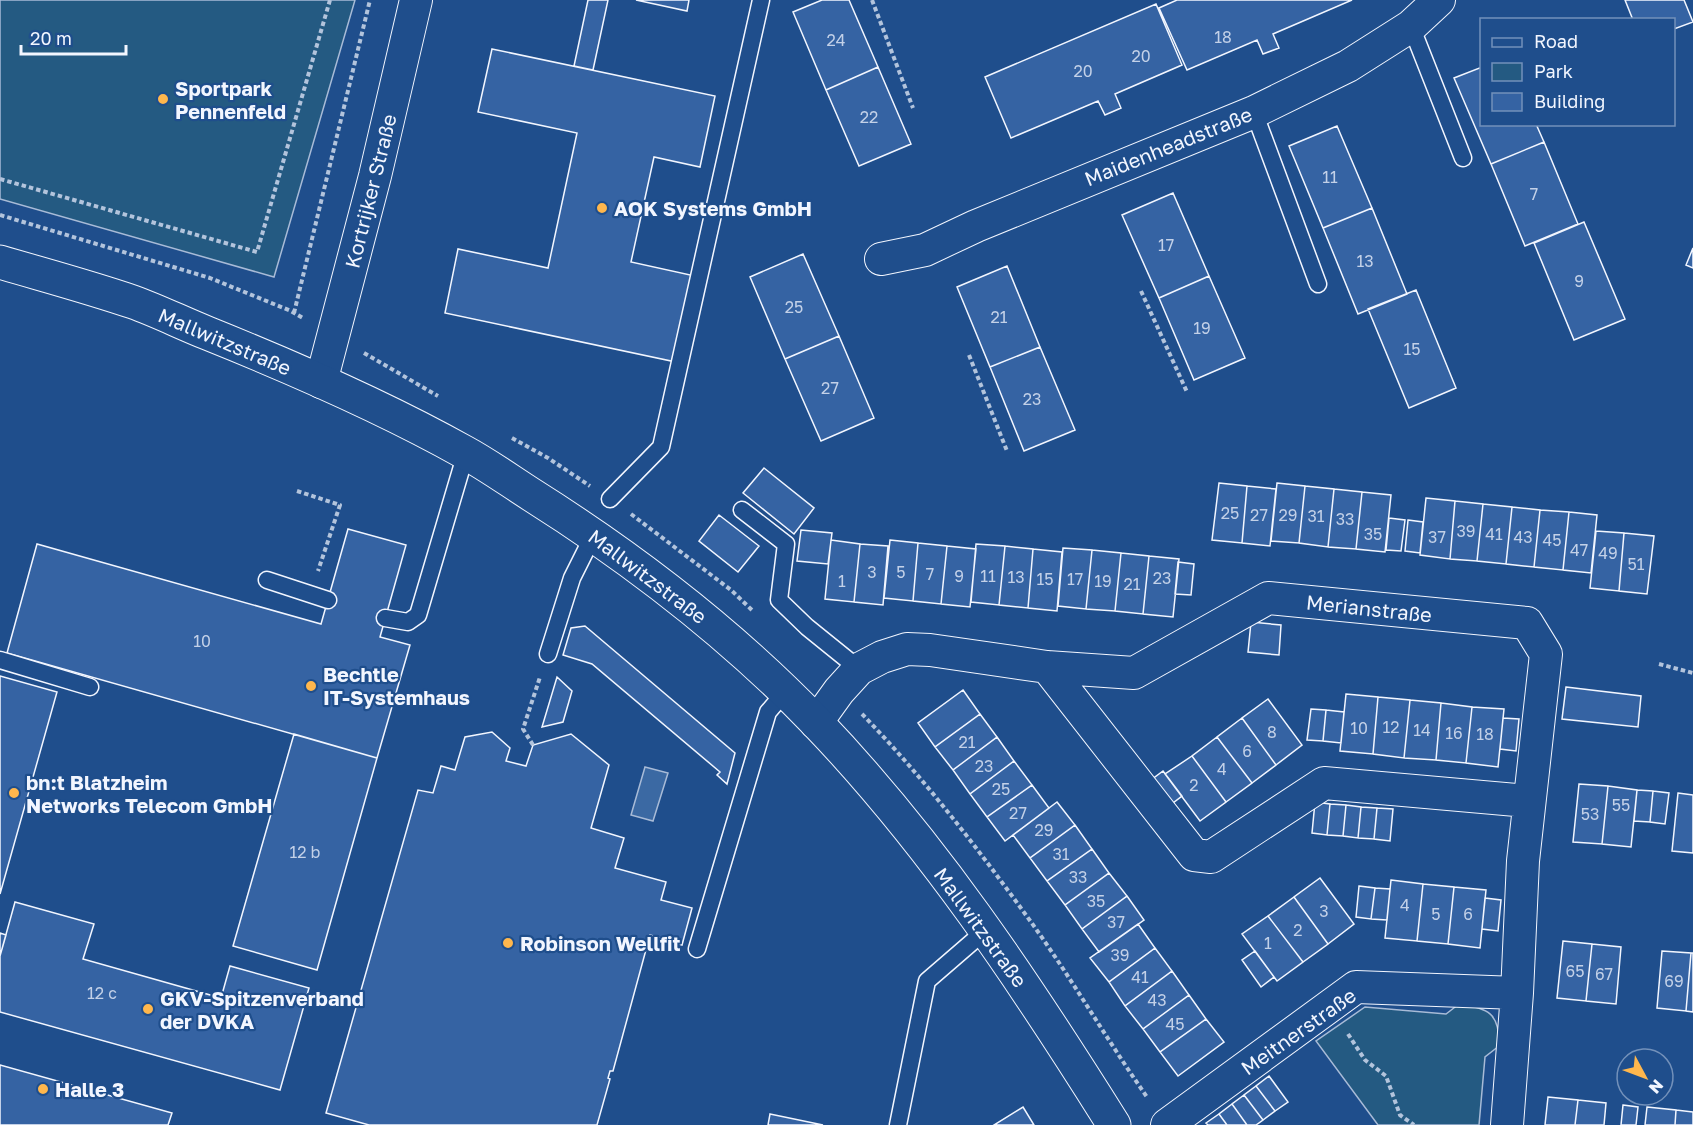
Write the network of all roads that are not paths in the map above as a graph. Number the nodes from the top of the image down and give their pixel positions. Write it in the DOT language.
graph roads {
  1 [pos="416,0"];
  2 [pos="761,0"];
  3 [pos="1439,0"];
  4 [pos="1411,26"];
  5 [pos="1254,112"];
  6 [pos="1463,158"];
  7 [pos="881,259"];
  8 [pos="0,262"];
  9 [pos="1318,284"];
  10 [pos="321,382"];
  11 [pos="466,453"];
  12 [pos="610,499"];
  13 [pos="742,510"];
  14 [pos="594,534"];
  15 [pos="267,580"];
  16 [pos="328,600"];
  17 [pos="385,618"];
  18 [pos="548,654"];
  19 [pos="0,660"];
  20 [pos="1047,667"];
  21 [pos="859,669"];
  22 [pos="90,687"];
  23 [pos="785,692"];
  24 [pos="816,723"];
  25 [pos="1528,801"];
  26 [pos="986,930"];
  27 [pos="697,949"];
  28 [pos="1516,993"];
  29 [pos="898,1125"];
  30 [pos="1114,1125"];
  31 [pos="1167,1125"];
  32 [pos="1507,1125"];
  1 -- 10 [label="street, Kortrijker Straße"];
  2 -- 12 [label="lane"];
  3 -- 4 [label="street, Maidenheadstraße"];
  4 -- 5 [label="street, Maidenheadstraße"];
  4 -- 6 [label="lane"];
  5 -- 7 [label="street, Maidenheadstraße"];
  5 -- 9 [label="lane"];
  8 -- 10 [label="street, Mallwitzstraße"];
  10 -- 11 [label="street, Mallwitzstraße"];
  11 -- 14 [label="street, Mallwitzstraße"];
  11 -- 17 [label="lane"];
  13 -- 21 [label="lane"];
  14 -- 18 [label="lane"];
  14 -- 23 [label="street, Mallwitzstraße"];
  15 -- 16 [label="lane"];
  19 -- 22 [label="lane"];
  20 -- 21 [label="street, Merianstraße"];
  20 -- 25 [label="street"];
  20 -- 25 [label="street, Merianstraße"];
  21 -- 24 [label="street, Merianstraße"];
  23 -- 24 [label="street, Mallwitzstraße"];
  23 -- 27 [label="lane"];
  24 -- 26 [label="street, Mallwitzstraße"];
  25 -- 28 [label="street, Merianstraße"];
  26 -- 29 [label="lane"];
  26 -- 30 [label="street, Mallwitzstraße"];
  28 -- 31 [label="street, Meitnerstraße"];
  28 -- 32 [label="street, Merianstraße"];
}
